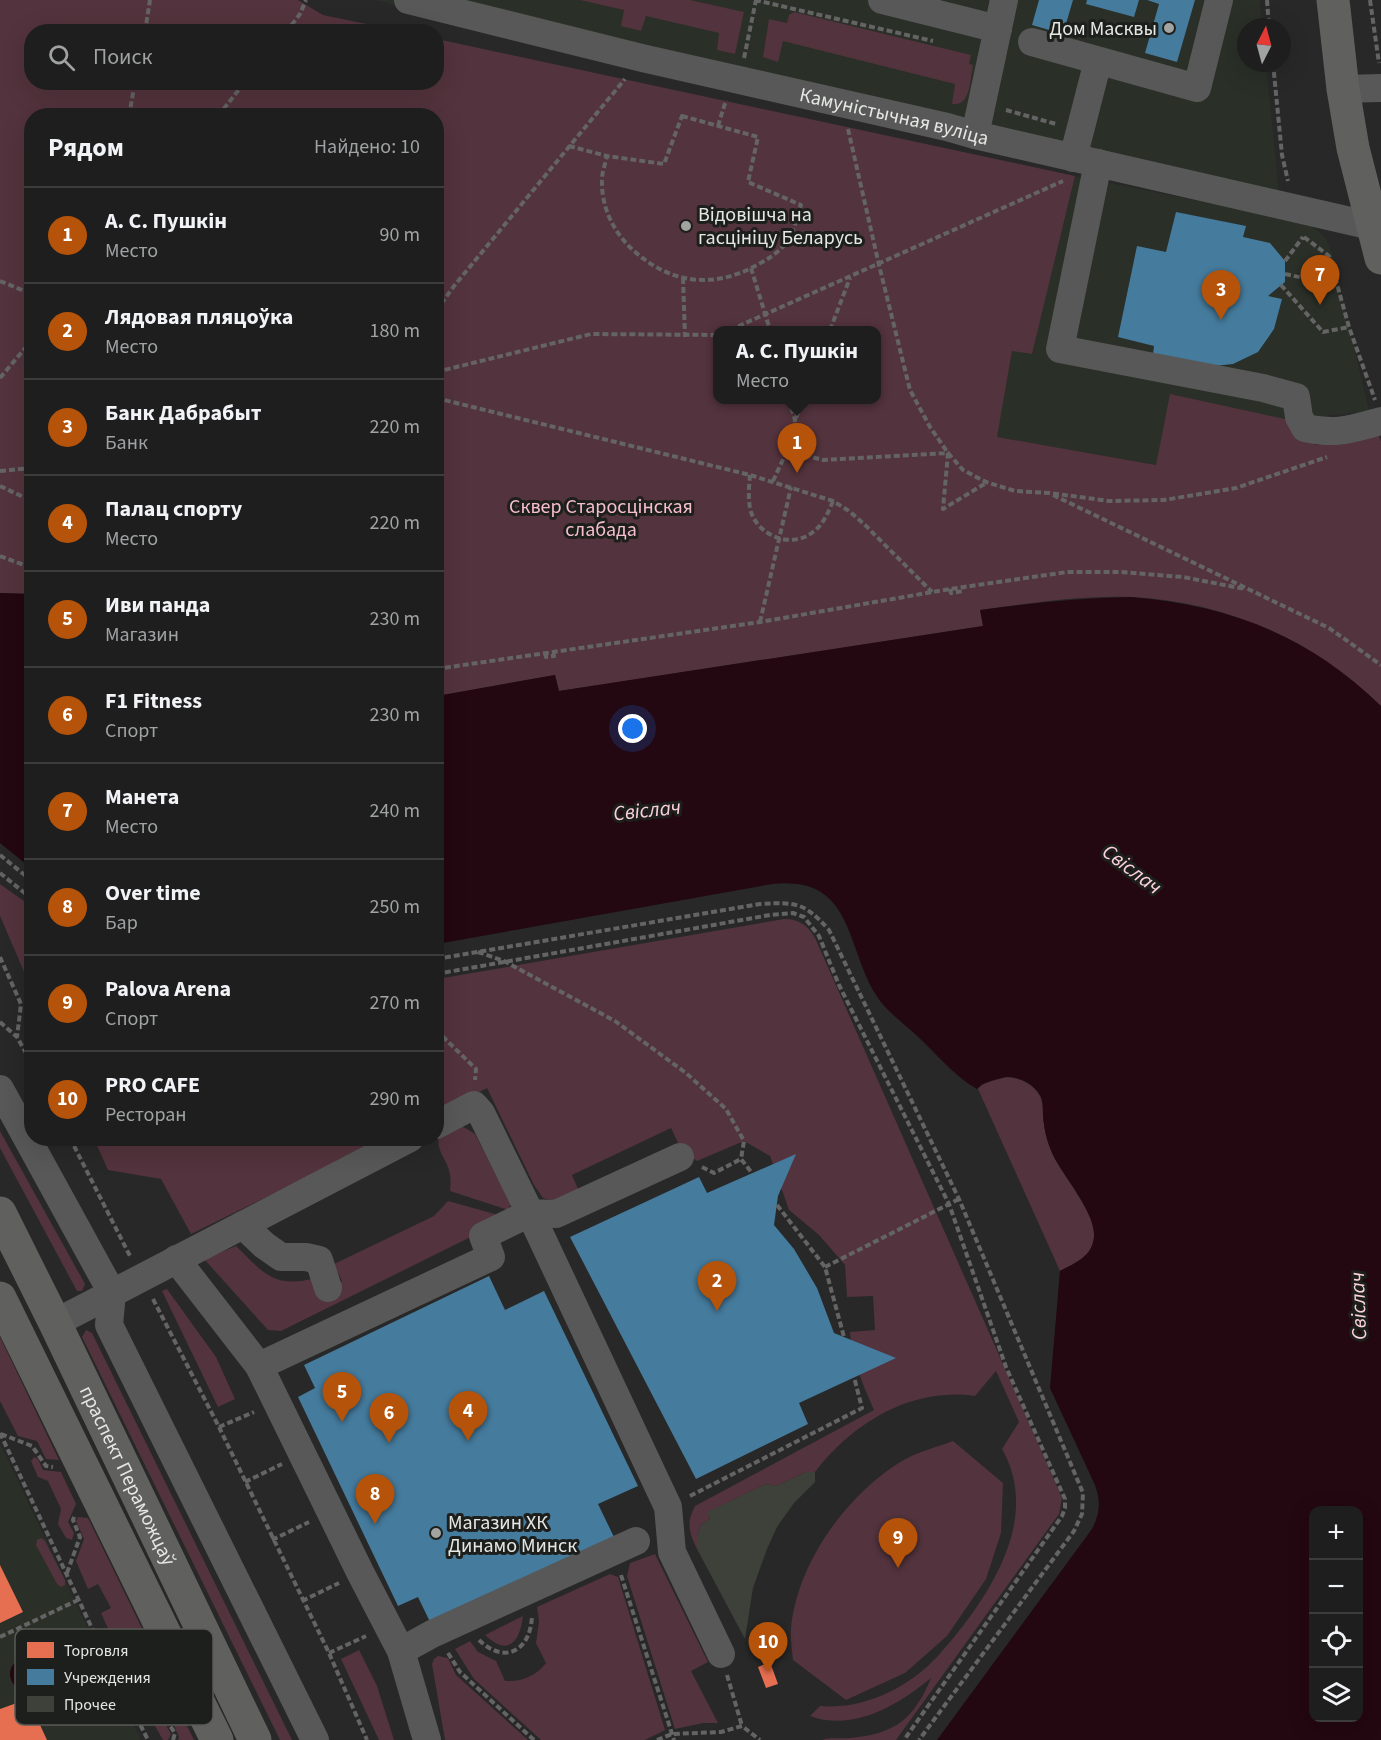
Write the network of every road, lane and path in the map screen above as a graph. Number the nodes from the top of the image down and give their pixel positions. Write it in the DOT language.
graph roads {
  1 [pos="150,0"];
  2 [pos="306,0"];
  3 [pos="408,0"];
  4 [pos="756,0"];
  5 [pos="882,0"];
  6 [pos="1004,0"];
  7 [pos="1219,0"];
  8 [pos="1267,0"];
  9 [pos="1333,0"];
  10 [pos="1370,0"];
  11 [pos="1268,18"];
  12 [pos="146,24"];
  13 [pos="292,24"];
  14 [pos="998,29"];
  15 [pos="935,41"];
  16 [pos="1032,42"];
  17 [pos="642,58"];
  18 [pos="744,61"];
  19 [pos="1098,61"];
  20 [pos="1274,72"];
  21 [pos="1380,76"];
  22 [pos="1344,89"];
  23 [pos="134,90"];
  24 [pos="239,90"];
  25 [pos="843,105"];
  26 [pos="130,108"];
  27 [pos="224,108"];
  28 [pos="975,135"];
  29 [pos="569,146"];
  30 [pos="606,156"];
  31 [pos="1085,160"];
  32 [pos="1290,186"];
  33 [pos="1377,229"];
  34 [pos="1303,237"];
  35 [pos="1381,258"];
  36 [pos="1285,261"];
  37 [pos="751,268"];
  38 [pos="1285,274"];
  39 [pos="683,278"];
  40 [pos="850,278"];
  41 [pos="0,281"];
  42 [pos="1281,285"];
  43 [pos="1337,285"];
  44 [pos="24,291"];
  45 [pos="444,300"];
  46 [pos="769,326"];
  47 [pos="832,326"];
  48 [pos="1349,327"];
  49 [pos="713,335"];
  50 [pos="685,337"];
  51 [pos="24,350"];
  52 [pos="444,370"];
  53 [pos="0,378"];
  54 [pos="444,400"];
  55 [pos="790,404"];
  56 [pos="801,404"];
  57 [pos="795,420"];
  58 [pos="1381,421"];
  59 [pos="787,451"];
  60 [pos="948,453"];
  61 [pos="1331,456"];
  62 [pos="24,469"];
  63 [pos="0,471"];
  64 [pos="750,475"];
  65 [pos="773,481"];
  66 [pos="986,482"];
  67 [pos="0,486"];
  68 [pos="791,487"];
  69 [pos="1050,493"];
  70 [pos="24,497"];
  71 [pos="833,501"];
  72 [pos="780,540"];
  73 [pos="0,556"];
  74 [pos="24,565"];
  75 [pos="1245,588"];
  76 [pos="932,592"];
  77 [pos="760,622"];
  78 [pos="1381,665"];
  79 [pos="444,668"];
  80 [pos="0,855"];
  81 [pos="0,873"];
  82 [pos="24,874"];
  83 [pos="24,892"];
  84 [pos="478,952"];
  85 [pos="0,957"];
  86 [pos="444,958"];
  87 [pos="504,962"];
  88 [pos="444,973"];
  89 [pos="0,1022"];
  90 [pos="17,1037"];
  91 [pos="444,1038"];
  92 [pos="24,1050"];
  93 [pos="0,1089"];
  94 [pos="474,1105"];
  95 [pos="444,1121"];
  96 [pos="24,1133"];
  97 [pos="31,1146"];
  98 [pos="74,1146"];
  99 [pos="395,1146"];
  100 [pos="680,1157"];
  101 [pos="741,1159"];
  102 [pos="752,1173"];
  103 [pos="959,1199"];
  104 [pos="949,1203"];
  105 [pos="777,1205"];
  106 [pos="0,1213"];
  107 [pos="530,1214"];
  108 [pos="243,1225"];
  109 [pos="176,1259"];
  110 [pos="825,1267"];
  111 [pos="142,1278"];
  112 [pos="328,1288"];
  113 [pos="112,1293"];
  114 [pos="0,1298"];
  115 [pos="55,1323"];
  116 [pos="844,1337"];
  117 [pos="259,1366"];
  118 [pos="854,1377"];
  119 [pos="277,1402"];
  120 [pos="219,1427"];
  121 [pos="0,1433"];
  122 [pos="302,1455"];
  123 [pos="46,1466"];
  124 [pos="245,1482"];
  125 [pos="668,1507"];
  126 [pos="331,1512"];
  127 [pos="73,1520"];
  128 [pos="272,1539"];
  129 [pos="636,1541"];
  130 [pos="360,1572"];
  131 [pos="67,1573"];
  132 [pos="528,1590"];
  133 [pos="78,1600"];
  134 [pos="302,1602"];
  135 [pos="466,1618"];
  136 [pos="387,1625"];
  137 [pos="17,1629"];
  138 [pos="92,1629"];
  139 [pos="163,1629"];
  140 [pos="202,1629"];
  141 [pos="15,1630"];
  142 [pos="0,1637"];
  143 [pos="401,1651"];
  144 [pos="213,1652"];
  145 [pos="329,1653"];
  146 [pos="721,1654"];
  147 [pos="460,1672"];
  148 [pos="140,1725"];
  149 [pos="169,1725"];
  150 [pos="210,1725"];
  151 [pos="742,1726"];
  152 [pos="672,1734"];
  153 [pos="148,1740"];
  154 [pos="173,1740"];
  155 [pos="217,1740"];
  156 [pos="255,1740"];
  157 [pos="315,1740"];
  158 [pos="367,1740"];
  159 [pos="427,1740"];
  160 [pos="534,1740"];
  161 [pos="657,1740"];
  162 [pos="674,1740"];
  163 [pos="760,1740"];
  164 [pos="904,1740"];
  165 [pos="919,1740"];
  1 -- 12 [label="path"];
  2 -- 13 [label="path"];
  3 -- 17 [label="street, Камуністычная вуліца"];
  4 -- 15 [label="path"];
  4 -- 18 [label="path"];
  5 -- 14 [label="street"];
  6 -- 14 [label="street"];
  7 -- 19 [label="street"];
  8 -- 11 [label="path"];
  9 -- 22 [label="main road"];
  10 -- 21 [label="path"];
  14 -- 28 [label="street"];
  16 -- 19 [label="street"];
  17 -- 25 [label="street, Камуністычная вуліца"];
  17 -- 29 [label="path"];
  19 -- 31 [label="street"];
  20 -- 32 [label="path"];
  21 -- 22 [label="street"];
  22 -- 33 [label="main road"];
  23 -- 26 [label="path"];
  24 -- 27 [label="path"];
  25 -- 28 [label="street, Камуністычная вуліца"];
  25 -- 60 [label="path"];
  28 -- 31 [label="street, Камуністычная вуліца"];
  29 -- 30 [label="path"];
  29 -- 45 [label="path"];
  30 -- 37 [label="path"];
  30 -- 39 [label="path"];
  31 -- 33 [label="street, Камуністычная вуліца"];
  31 -- 58 [label="street"];
  33 -- 35 [label="main road"];
  34 -- 36 [label="path"];
  37 -- 39 [label="path"];
  37 -- 46 [label="path"];
  38 -- 43 [label="path"];
  39 -- 50 [label="path"];
  40 -- 47 [label="path"];
  41 -- 44 [label="path"];
  42 -- 48 [label="path"];
  49 -- 50 [label="path"];
  50 -- 52 [label="path"];
  51 -- 53 [label="path"];
  54 -- 64 [label="path"];
  55 -- 57 [label="path"];
  56 -- 57 [label="path"];
  57 -- 59 [label="path"];
  59 -- 60 [label="path"];
  59 -- 65 [label="path"];
  60 -- 66 [label="path"];
  60 -- 66 [label="path"];
  61 -- 69 [label="path"];
  62 -- 63 [label="path"];
  64 -- 65 [label="path"];
  64 -- 72 [label="path"];
  65 -- 68 [label="path"];
  66 -- 69 [label="path"];
  67 -- 70 [label="path"];
  68 -- 71 [label="path"];
  68 -- 72 [label="path"];
  69 -- 75 [label="path"];
  71 -- 72 [label="path"];
  71 -- 76 [label="path"];
  72 -- 77 [label="path"];
  73 -- 74 [label="path"];
  75 -- 76 [label="path"];
  75 -- 78 [label="path"];
  76 -- 77 [label="path"];
  77 -- 79 [label="path"];
  80 -- 82 [label="path"];
  81 -- 83 [label="path"];
  84 -- 86 [label="path"];
  84 -- 87 [label="path"];
  84 -- 103 [label="path"];
  85 -- 90 [label="path"];
  87 -- 88 [label="path"];
  87 -- 101 [label="path"];
  87 -- 104 [label="path"];
  89 -- 90 [label="path"];
  90 -- 92 [label="path"];
  91 -- 94 [label="path"];
  93 -- 96 [label="street"];
  94 -- 95 [label="street"];
  94 -- 107 [label="street"];
  97 -- 113 [label="street"];
  98 -- 111 [label="path"];
  99 -- 108 [label="street"];
  100 -- 101 [label="path"];
  100 -- 107 [label="street"];
  101 -- 102 [label="path"];
  103 -- 104 [label="path"];
  103 -- 165 [label="path"];
  104 -- 110 [label="path"];
  104 -- 164 [label="path"];
  105 -- 110 [label="path"];
  106 -- 115 [label="main road, праспект Пераможцаў"];
  107 -- 117 [label="street"];
  107 -- 125 [label="street"];
  108 -- 109 [label="street"];
  108 -- 112 [label="street"];
  109 -- 111 [label="street"];
  109 -- 117 [label="street"];
  110 -- 116 [label="path"];
  111 -- 113 [label="street"];
  111 -- 120 [label="path"];
  113 -- 115 [label="street"];
  113 -- 157 [label="street"];
  114 -- 139 [label="main road, праспект Пераможцаў"];
  115 -- 140 [label="main road, праспект Пераможцаў"];
  117 -- 119 [label="street"];
  118 -- 125 [label="path"];
  119 -- 120 [label="path"];
  119 -- 122 [label="street"];
  120 -- 124 [label="path"];
  121 -- 123 [label="path"];
  121 -- 131 [label="path"];
  122 -- 124 [label="path"];
  122 -- 126 [label="street"];
  124 -- 128 [label="path"];
  125 -- 146 [label="street"];
  126 -- 128 [label="path"];
  126 -- 130 [label="street"];
  127 -- 131 [label="path"];
  128 -- 134 [label="path"];
  129 -- 132 [label="street"];
  129 -- 152 [label="path"];
  130 -- 134 [label="path"];
  130 -- 136 [label="street"];
  131 -- 133 [label="path"];
  132 -- 135 [label="street"];
  132 -- 135 [label="path"];
  133 -- 137 [label="path"];
  133 -- 138 [label="path"];
  134 -- 145 [label="path"];
  135 -- 143 [label="street"];
  136 -- 143 [label="street"];
  136 -- 145 [label="path"];
  141 -- 142 [label="path"];
  143 -- 159 [label="street"];
  144 -- 156 [label="main road, праспект Пераможцаў"];
  145 -- 158 [label="path"];
  146 -- 151 [label="path"];
  147 -- 160 [label="path"];
  148 -- 153 [label="path"];
  149 -- 154 [label="path"];
  150 -- 155 [label="main road, праспект Пераможцаў"];
  151 -- 152 [label="path"];
  151 -- 163 [label="path"];
  152 -- 161 [label="path"];
  152 -- 162 [label="path"];
}
